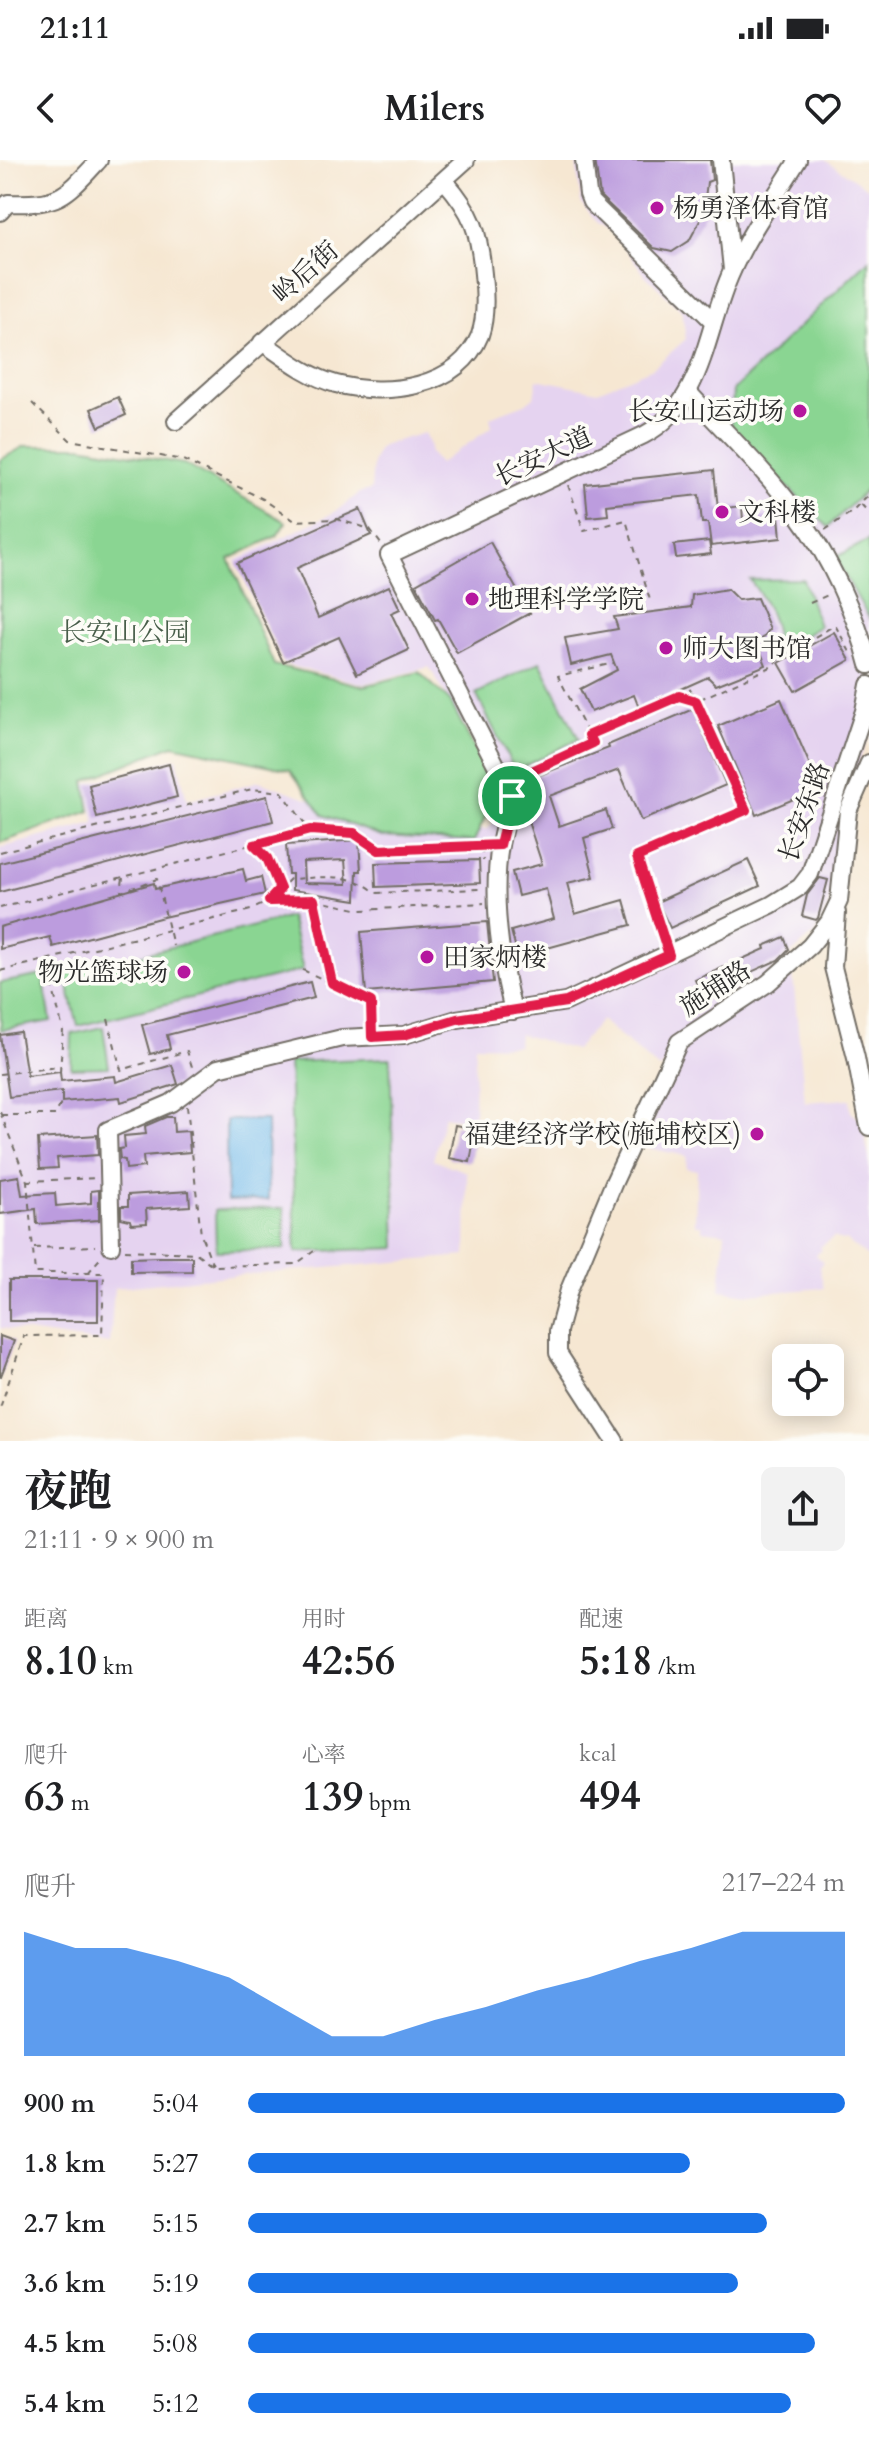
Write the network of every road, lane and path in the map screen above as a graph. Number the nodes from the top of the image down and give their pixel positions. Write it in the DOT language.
graph roads {
  1 [pos="99,160"];
  2 [pos="466,160"];
  3 [pos="584,160"];
  4 [pos="721,160"];
  5 [pos="798,160"];
  6 [pos="445,181"];
  7 [pos="0,212"];
  8 [pos="732,271"];
  9 [pos="713,321"];
  10 [pos="262,342"];
  11 [pos="689,393"];
  12 [pos="32,403"];
  13 [pos="176,421"];
  14 [pos="564,473"];
  15 [pos="869,495"];
  16 [pos="860,504"];
  17 [pos="869,514"];
  18 [pos="815,538"];
  19 [pos="389,555"];
  20 [pos="840,590"];
  21 [pos="650,600"];
  22 [pos="810,603"];
  23 [pos="614,663"];
  24 [pos="862,664"];
  25 [pos="869,685"];
  26 [pos="688,686"];
  27 [pos="696,701"];
  28 [pos="589,735"];
  29 [pos="869,763"];
  30 [pos="863,790"];
  31 [pos="512,796"];
  32 [pos="310,830"];
  33 [pos="254,845"];
  34 [pos="500,845"];
  35 [pos="482,847"];
  36 [pos="0,852"];
  37 [pos="483,861"];
  38 [pos="124,877"];
  39 [pos="280,889"];
  40 [pos="491,895"];
  41 [pos="314,900"];
  42 [pos="269,901"];
  43 [pos="839,901"];
  44 [pos="0,908"];
  45 [pos="168,930"];
  46 [pos="173,946"];
  47 [pos="669,955"];
  48 [pos="46,960"];
  49 [pos="303,970"];
  50 [pos="0,971"];
  51 [pos="332,983"];
  52 [pos="513,1011"];
  53 [pos="108,1019"];
  54 [pos="372,1037"];
  55 [pos="61,1066"];
  56 [pos="60,1072"];
  57 [pos="0,1074"];
  58 [pos="191,1087"];
  59 [pos="62,1102"];
  60 [pos="0,1114"];
  61 [pos="869,1127"];
  62 [pos="109,1177"];
  63 [pos="27,1181"];
  64 [pos="111,1246"];
  65 [pos="33,1248"];
  66 [pos="314,1251"];
  67 [pos="214,1266"];
  68 [pos="88,1273"];
  69 [pos="0,1408"];
  70 [pos="615,1441"];
  1 -- 7 [label="street"];
  2 -- 6 [label="street, 岭后街"];
  3 -- 9 [label="street"];
  4 -- 8 [label="street"];
  5 -- 8 [label="street, 长安大道"];
  6 -- 10 [label="street, 岭后街"];
  6 -- 10 [label="street"];
  8 -- 9 [label="street, 长安大道"];
  9 -- 11 [label="street, 长安大道"];
  10 -- 13 [label="street, 岭后街"];
  11 -- 14 [label="street, 长安大道"];
  11 -- 18 [label="street"];
  12 -- 19 [label="path"];
  14 -- 19 [label="street, 长安大道"];
  14 -- 21 [label="path"];
  15 -- 16 [label="path"];
  16 -- 17 [label="path"];
  16 -- 18 [label="path"];
  18 -- 20 [label="street"];
  19 -- 31 [label="street"];
  20 -- 22 [label="path"];
  20 -- 24 [label="street"];
  23 -- 28 [label="path"];
  24 -- 27 [label="path"];
  25 -- 47 [label="street, 长安东路"];
  26 -- 27 [label="path"];
  27 -- 28 [label="path"];
  27 -- 47 [label="path"];
  28 -- 31 [label="path"];
  29 -- 30 [label="street, 施埔路"];
  30 -- 43 [label="street, 施埔路"];
  31 -- 34 [label="street"];
  32 -- 33 [label="path"];
  32 -- 35 [label="path"];
  32 -- 36 [label="path"];
  33 -- 38 [label="path"];
  33 -- 39 [label="path"];
  34 -- 35 [label="path"];
  34 -- 40 [label="street"];
  35 -- 37 [label="path"];
  38 -- 44 [label="path"];
  38 -- 45 [label="path"];
  39 -- 40 [label="path"];
  39 -- 42 [label="path"];
  40 -- 41 [label="path"];
  40 -- 52 [label="street"];
  41 -- 42 [label="path"];
  41 -- 51 [label="path"];
  42 -- 45 [label="path"];
  43 -- 61 [label="street"];
  43 -- 70 [label="street, 施埔路"];
  45 -- 46 [label="path"];
  45 -- 48 [label="path"];
  47 -- 52 [label="street, 长安东路"];
  48 -- 50 [label="path"];
  48 -- 55 [label="path"];
  49 -- 51 [label="path"];
  51 -- 54 [label="path"];
  52 -- 54 [label="street, 长安东路"];
  53 -- 58 [label="path"];
  54 -- 58 [label="street, 长安东路"];
  55 -- 56 [label="path"];
  55 -- 57 [label="path"];
  58 -- 62 [label="street, 长安东路"];
  58 -- 67 [label="path"];
  59 -- 60 [label="path"];
  60 -- 63 [label="path"];
  62 -- 63 [label="path"];
  62 -- 64 [label="street"];
  63 -- 65 [label="path"];
  64 -- 65 [label="path"];
  64 -- 67 [label="path"];
  64 -- 68 [label="path"];
  65 -- 68 [label="path"];
  66 -- 67 [label="path"];
  68 -- 69 [label="path"];
}
